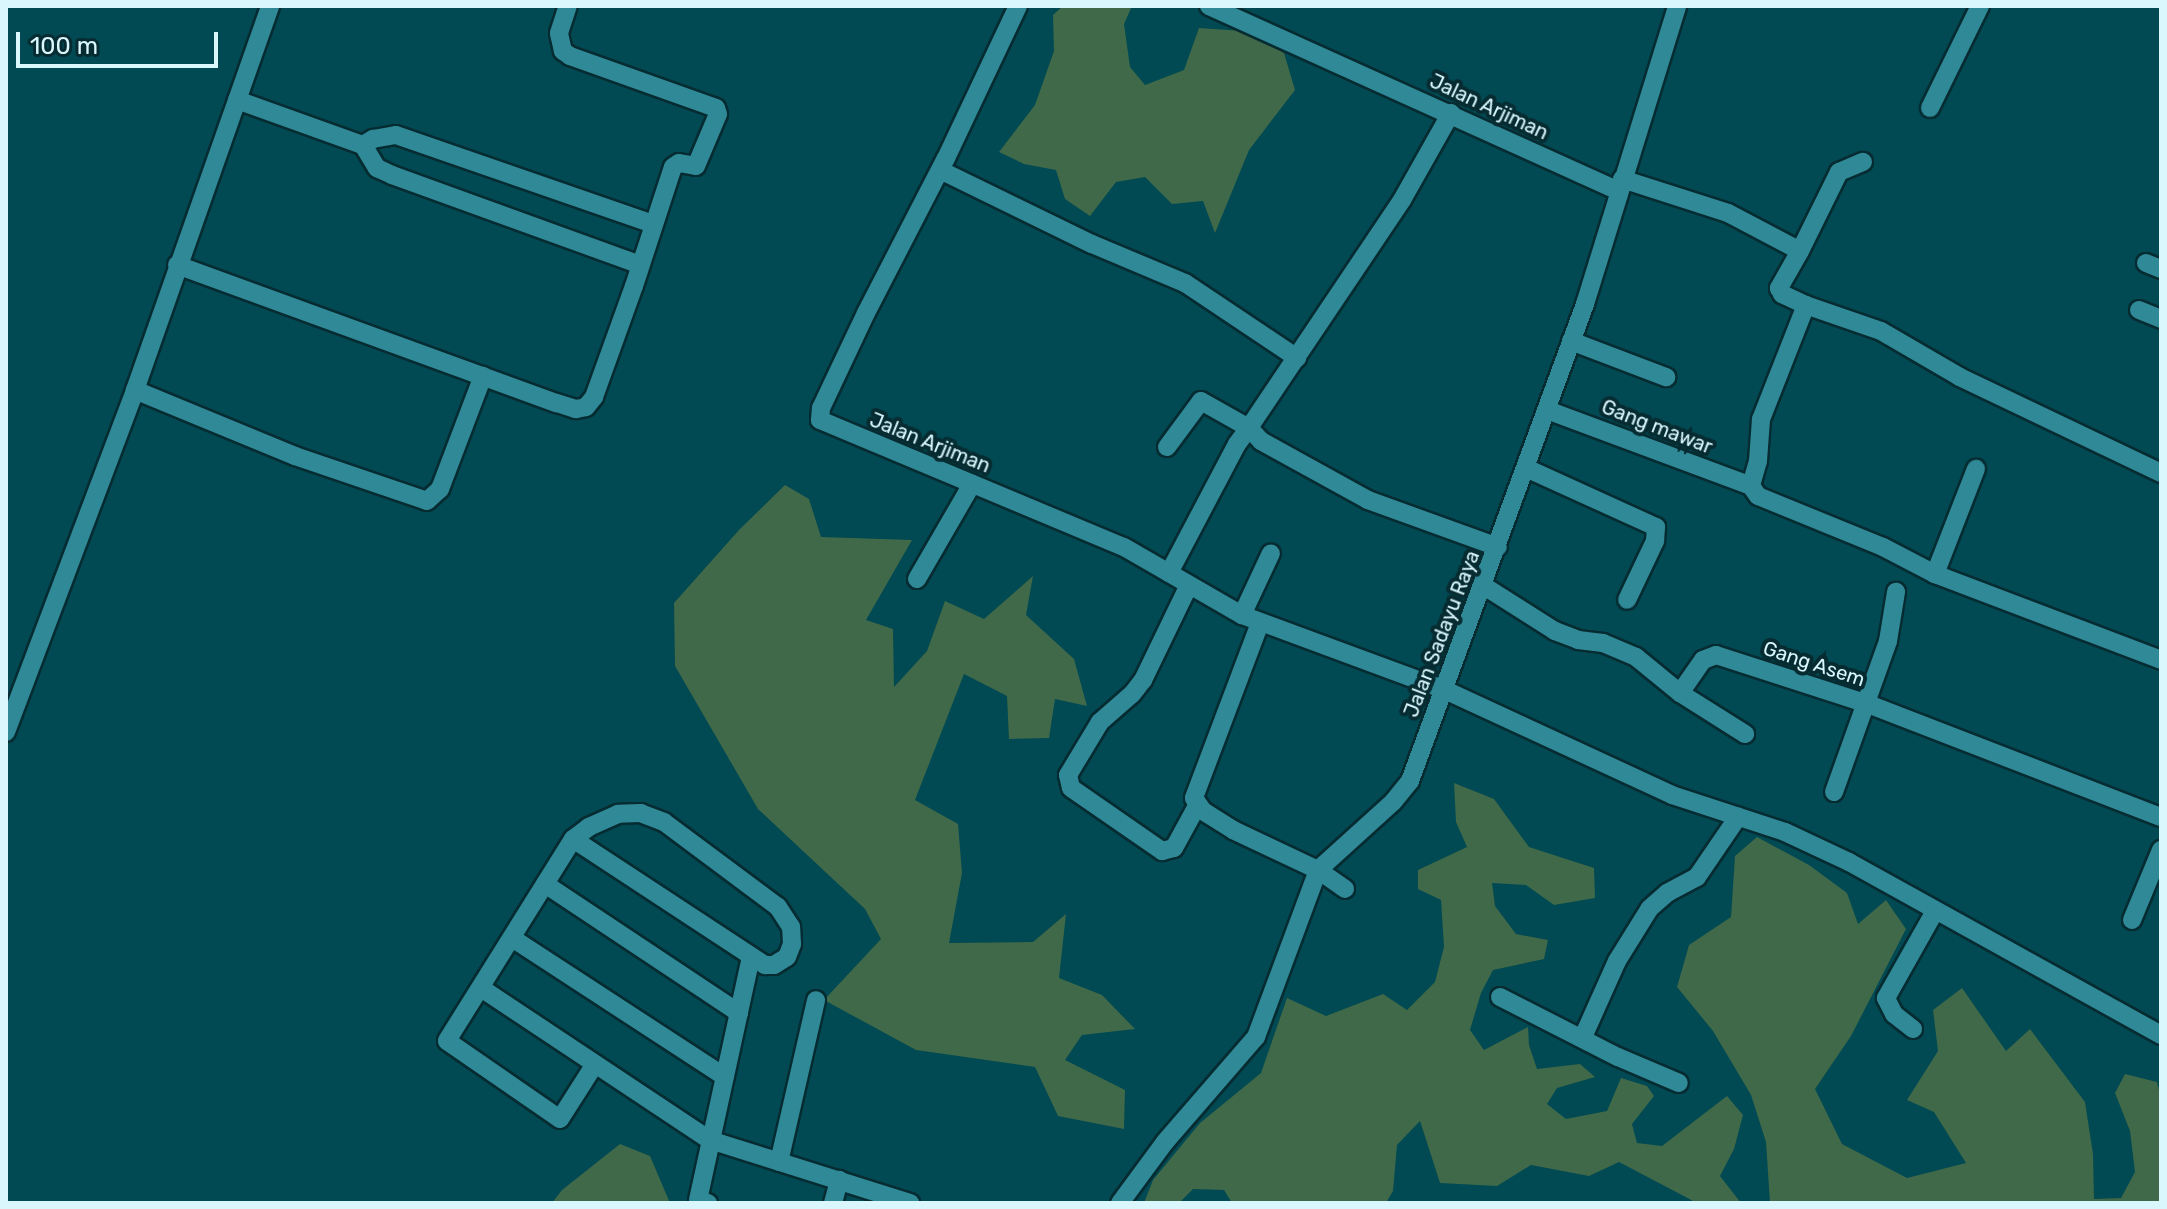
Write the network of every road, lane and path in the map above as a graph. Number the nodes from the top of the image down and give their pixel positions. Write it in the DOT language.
graph roads {
  1 [pos="270,6"];
  2 [pos="568,6"];
  3 [pos="1018,6"];
  4 [pos="1209,6"];
  5 [pos="1677,6"];
  6 [pos="1980,6"];
  7 [pos="237,100"];
  8 [pos="1930,108"];
  9 [pos="1451,113"];
  10 [pos="363,145"];
  11 [pos="1863,162"];
  12 [pos="940,170"];
  13 [pos="1620,185"];
  14 [pos="653,224"];
  15 [pos="1800,251"];
  16 [pos="177,265"];
  17 [pos="640,265"];
  18 [pos="1806,305"];
  19 [pos="2139,310"];
  20 [pos="2161,319"];
  21 [pos="1571,341"];
  22 [pos="1297,358"];
  23 [pos="483,376"];
  24 [pos="1666,377"];
  25 [pos="135,390"];
  26 [pos="1547,410"];
  27 [pos="1249,428"];
  28 [pos="1167,447"];
  29 [pos="1526,468"];
  30 [pos="1976,469"];
  31 [pos="2161,473"];
  32 [pos="972,484"];
  33 [pos="1751,486"];
  34 [pos="1498,547"];
  35 [pos="1271,553"];
  36 [pos="1169,573"];
  37 [pos="1935,574"];
  38 [pos="917,579"];
  39 [pos="1189,585"];
  40 [pos="1484,586"];
  41 [pos="1896,592"];
  42 [pos="1627,600"];
  43 [pos="1242,615"];
  44 [pos="1260,623"];
  45 [pos="2161,660"];
  46 [pos="1445,690"];
  47 [pos="1680,693"];
  48 [pos="1868,704"];
  49 [pos="6,732"];
  50 [pos="1745,734"];
  51 [pos="1834,792"];
  52 [pos="1197,806"];
  53 [pos="1738,817"];
  54 [pos="2161,817"];
  55 [pos="573,839"];
  56 [pos="2161,850"];
  57 [pos="1318,870"];
  58 [pos="545,884"];
  59 [pos="1345,889"];
  60 [pos="1935,911"];
  61 [pos="2132,920"];
  62 [pos="512,938"];
  63 [pos="751,957"];
  64 [pos="481,988"];
  65 [pos="1500,997"];
  66 [pos="816,1000"];
  67 [pos="739,1013"];
  68 [pos="1913,1029"];
  69 [pos="2161,1035"];
  70 [pos="1583,1037"];
  71 [pos="595,1064"];
  72 [pos="725,1077"];
  73 [pos="1679,1083"];
  74 [pos="710,1140"];
  75 [pos="779,1162"];
  76 [pos="839,1180"];
  77 [pos="708,1203"];
  78 [pos="833,1203"];
  79 [pos="910,1203"];
  80 [pos="1120,1203"];
  1 -- 7 [label="street"];
  2 -- 14 [label="street"];
  3 -- 12 [label="street, Jalan Arjiman"];
  4 -- 9 [label="street, Jalan Arjiman"];
  5 -- 13 [label="street, Jalan Sadayu Raya"];
  6 -- 8 [label="street"];
  7 -- 10 [label="street"];
  7 -- 16 [label="street"];
  9 -- 13 [label="street, Jalan Arjiman"];
  9 -- 22 [label="street"];
  10 -- 14 [label="street"];
  10 -- 17 [label="street"];
  11 -- 15 [label="street"];
  12 -- 22 [label="street"];
  12 -- 32 [label="street, Jalan Arjiman"];
  13 -- 15 [label="street, Jalan Arjiman"];
  13 -- 21 [label="street, Jalan Sadayu Raya"];
  14 -- 17 [label="street"];
  15 -- 18 [label="street"];
  16 -- 23 [label="street"];
  16 -- 25 [label="street"];
  17 -- 23 [label="street"];
  18 -- 31 [label="street"];
  18 -- 33 [label="street"];
  19 -- 20 [label="street"];
  21 -- 24 [label="street"];
  21 -- 26 [label="street, Jalan Sadayu Raya"];
  22 -- 27 [label="street"];
  23 -- 25 [label="street"];
  25 -- 49 [label="street"];
  26 -- 29 [label="street, Jalan Sadayu Raya"];
  26 -- 33 [label="street, Gang mawar"];
  27 -- 28 [label="street"];
  27 -- 34 [label="street"];
  27 -- 36 [label="street"];
  29 -- 34 [label="street, Jalan Sadayu Raya"];
  29 -- 42 [label="street"];
  30 -- 37 [label="street"];
  32 -- 36 [label="street, Jalan Arjiman"];
  32 -- 38 [label="street"];
  33 -- 37 [label="street, Gang mawar"];
  34 -- 40 [label="street, Jalan Sadayu Raya"];
  35 -- 43 [label="street"];
  36 -- 39 [label="street, Jalan Arjiman"];
  37 -- 45 [label="street, Gang mawar"];
  39 -- 43 [label="street, Jalan Arjiman"];
  39 -- 52 [label="street"];
  40 -- 46 [label="street, Jalan Sadayu Raya"];
  40 -- 47 [label="street"];
  41 -- 48 [label="street"];
  43 -- 44 [label="street, Jalan Arjiman"];
  44 -- 46 [label="street, Jalan Arjiman"];
  44 -- 52 [label="street"];
  46 -- 53 [label="street, Jalan Arjiman"];
  46 -- 57 [label="street, Jalan Sadayu Raya"];
  47 -- 48 [label="street, Gang Asem"];
  47 -- 50 [label="street"];
  48 -- 51 [label="street"];
  48 -- 54 [label="street, Gang Asem"];
  52 -- 57 [label="street"];
  53 -- 60 [label="street, Jalan Arjiman"];
  53 -- 70 [label="street"];
  55 -- 58 [label="street"];
  55 -- 63 [label="street"];
  55 -- 63 [label="street"];
  56 -- 61 [label="street"];
  57 -- 59 [label="street"];
  57 -- 80 [label="street, Jalan Sadayu Raya"];
  58 -- 62 [label="street"];
  58 -- 67 [label="street"];
  60 -- 68 [label="street"];
  60 -- 69 [label="street, Jalan Arjiman"];
  62 -- 64 [label="street"];
  62 -- 72 [label="street"];
  63 -- 67 [label="street"];
  64 -- 71 [label="street"];
  64 -- 71 [label="street"];
  65 -- 70 [label="street"];
  66 -- 75 [label="street"];
  67 -- 72 [label="street"];
  70 -- 73 [label="street"];
  71 -- 74 [label="street"];
  72 -- 74 [label="street"];
  74 -- 75 [label="street"];
  74 -- 77 [label="street"];
  75 -- 76 [label="street"];
  76 -- 78 [label="street"];
  76 -- 79 [label="street"];
}
